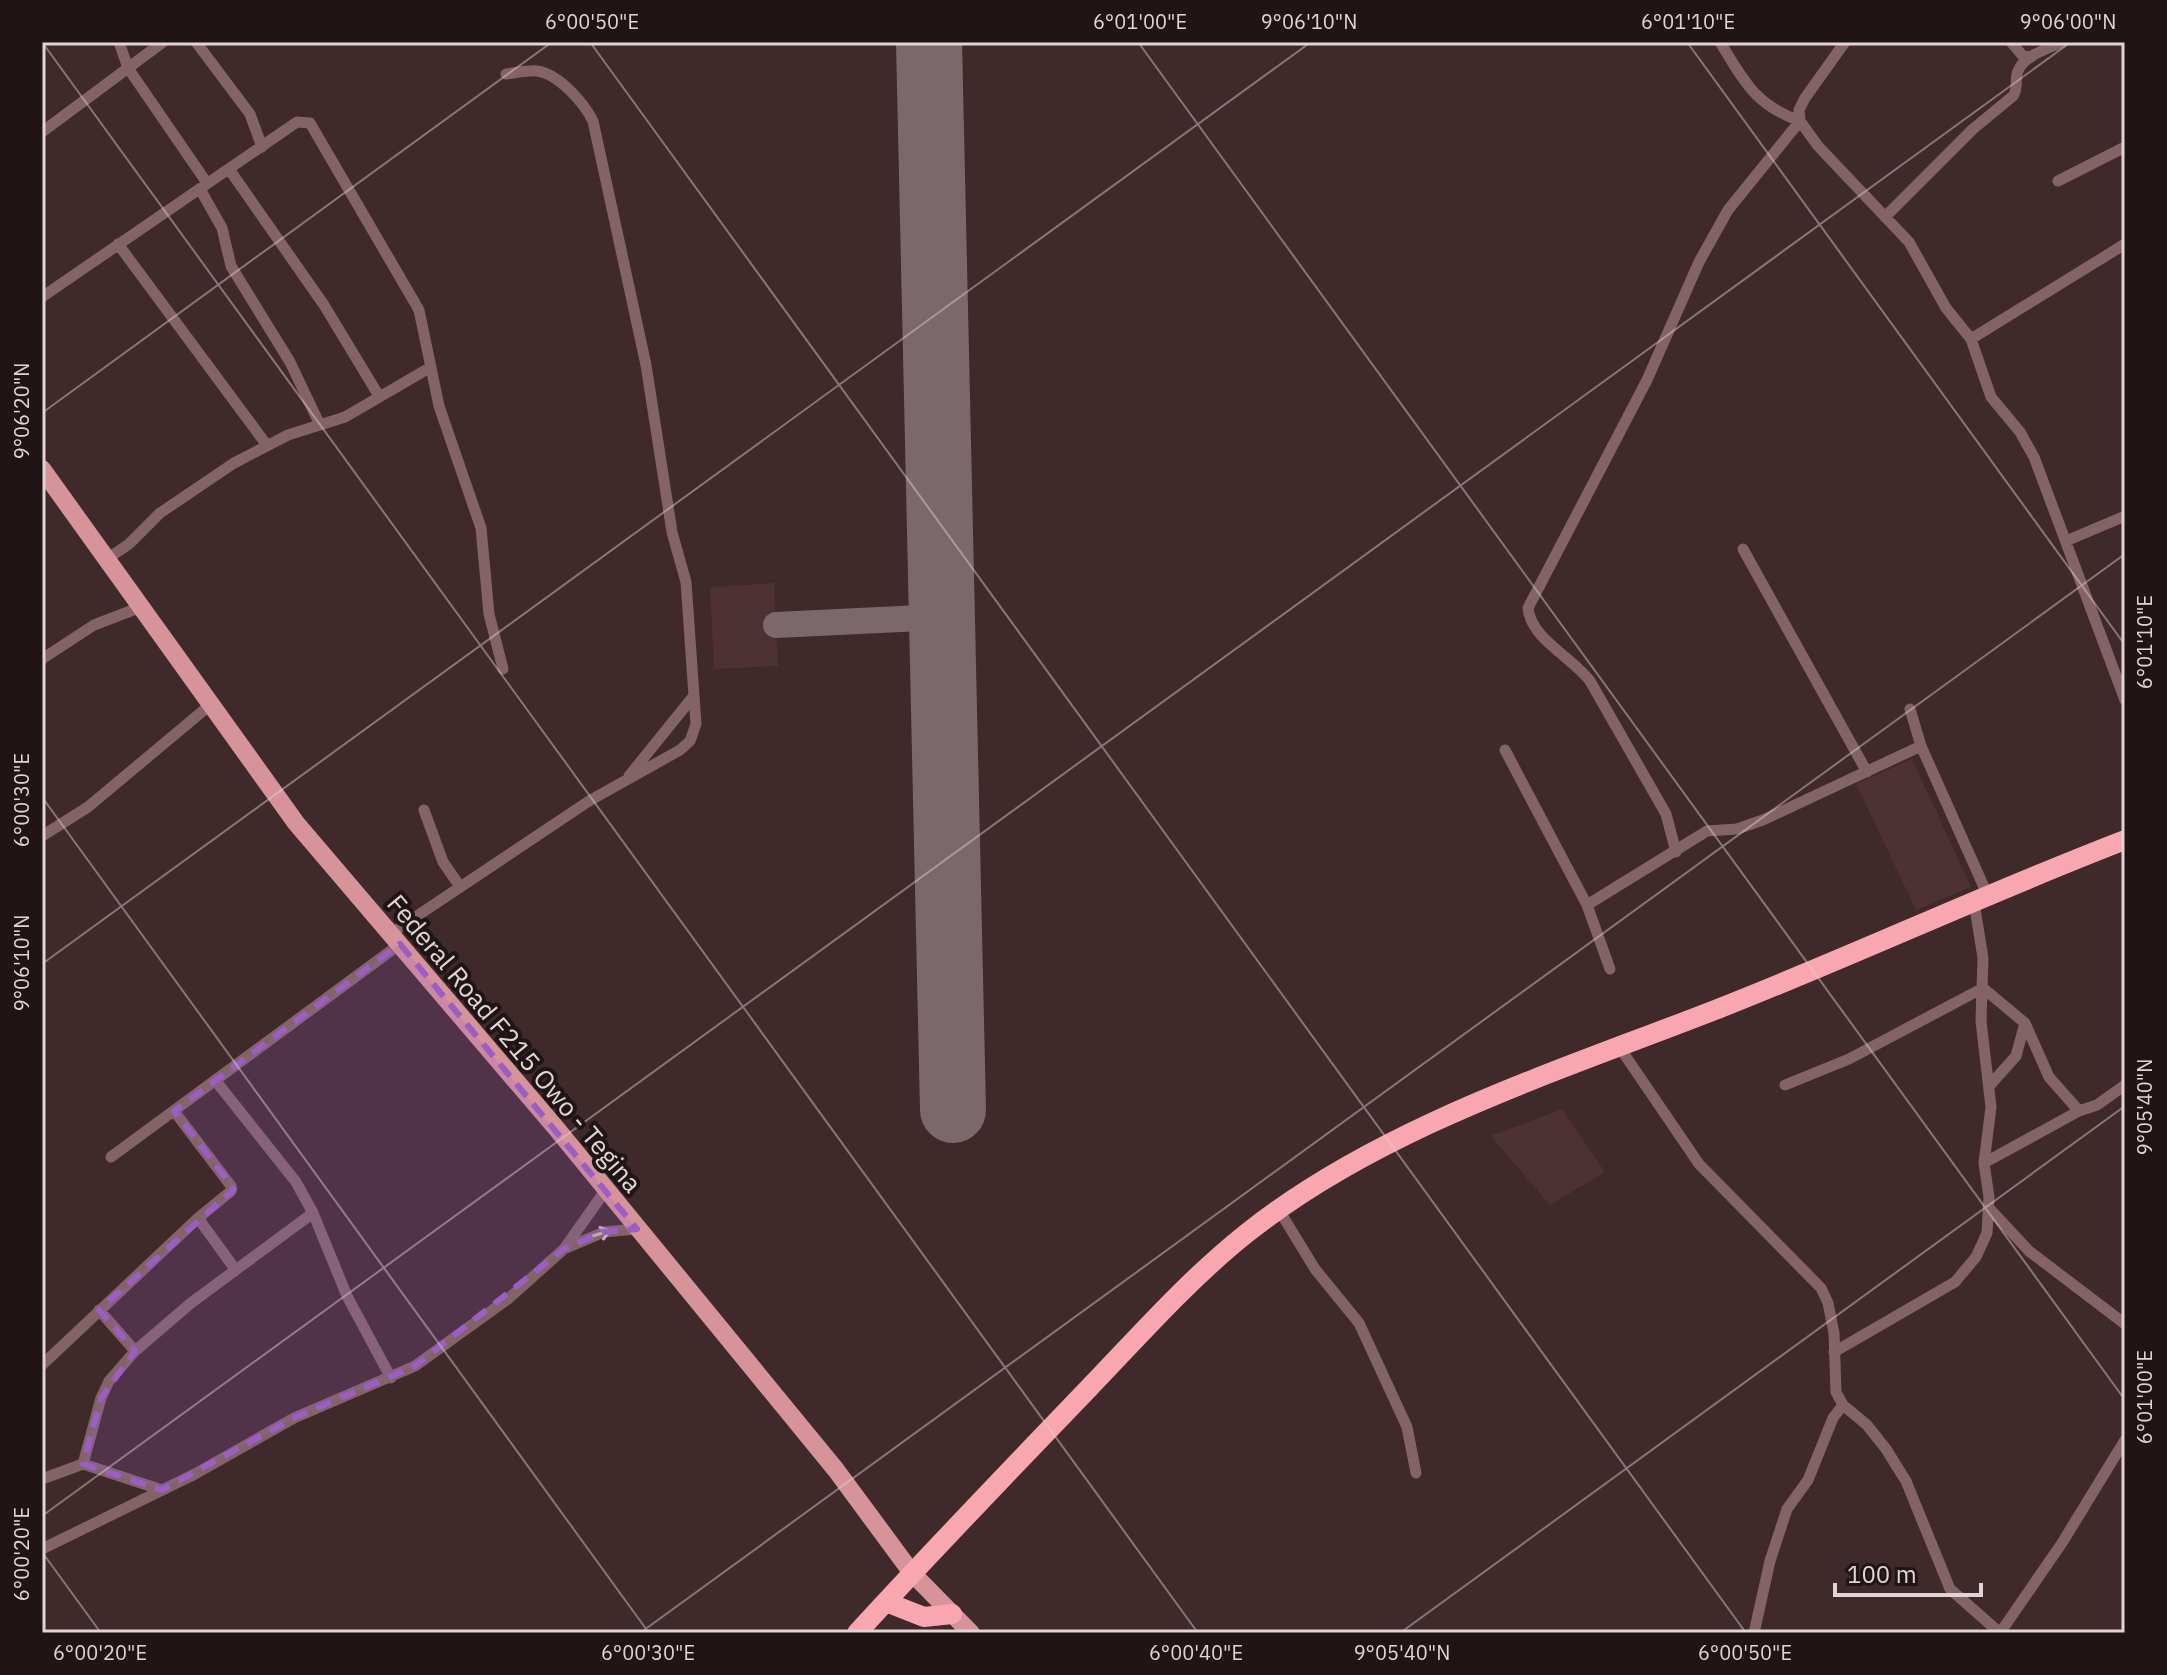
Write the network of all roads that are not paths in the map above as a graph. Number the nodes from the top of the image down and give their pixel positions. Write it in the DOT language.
graph roads {
  1 [pos="119,42"];
  2 [pos="163,42"];
  3 [pos="196,42"];
  4 [pos="1720,42"];
  5 [pos="1845,42"];
  6 [pos="2011,42"];
  7 [pos="2062,42"];
  8 [pos="2031,57"];
  9 [pos="128,68"];
  10 [pos="506,74"];
  11 [pos="1800,121"];
  12 [pos="42,132"];
  13 [pos="262,147"];
  14 [pos="2125,147"];
  15 [pos="229,169"];
  16 [pos="2058,181"];
  17 [pos="203,186"];
  18 [pos="1885,217"];
  19 [pos="118,244"];
  20 [pos="2125,244"];
  21 [pos="42,297"];
  22 [pos="1971,339"];
  23 [pos="431,367"];
  24 [pos="379,396"];
  25 [pos="320,425"];
  26 [pos="266,444"];
  27 [pos="42,469"];
  28 [pos="2125,516"];
  29 [pos="2066,541"];
  30 [pos="1743,549"];
  31 [pos="107,559"];
  32 [pos="141,607"];
  33 [pos="42,659"];
  34 [pos="503,669"];
  35 [pos="692,698"];
  36 [pos="2125,700"];
  37 [pos="210,705"];
  38 [pos="1910,709"];
  39 [pos="1921,746"];
  40 [pos="1505,750"];
  41 [pos="1867,772"];
  42 [pos="629,777"];
  43 [pos="424,810"];
  44 [pos="42,836"];
  45 [pos="2125,840"];
  46 [pos="1676,852"];
  47 [pos="459,885"];
  48 [pos="1981,899"];
  49 [pos="1587,905"];
  50 [pos="395,939"];
  51 [pos="1610,969"];
  52 [pos="1983,988"];
  53 [pos="2025,1023"];
  54 [pos="1618,1045"];
  55 [pos="215,1080"];
  56 [pos="1785,1085"];
  57 [pos="1990,1085"];
  58 [pos="2125,1085"];
  59 [pos="174,1111"];
  60 [pos="2079,1111"];
  61 [pos="111,1157"];
  62 [pos="1984,1163"];
  63 [pos="605,1191"];
  64 [pos="1988,1207"];
  65 [pos="1279,1210"];
  66 [pos="313,1213"];
  67 [pos="198,1218"];
  68 [pos="637,1229"];
  69 [pos="564,1249"];
  70 [pos="235,1269"];
  71 [pos="99,1310"];
  72 [pos="2125,1324"];
  73 [pos="135,1351"];
  74 [pos="1834,1352"];
  75 [pos="42,1365"];
  76 [pos="391,1378"];
  77 [pos="1843,1405"];
  78 [pos="2125,1440"];
  79 [pos="83,1464"];
  80 [pos="1416,1473"];
  81 [pos="42,1479"];
  82 [pos="162,1490"];
  83 [pos="43,1547"];
  84 [pos="912,1573"];
  85 [pos="886,1602"];
  86 [pos="952,1614"];
  87 [pos="857,1633"];
  88 [pos="971,1633"];
  89 [pos="1754,1633"];
  1 -- 9 [label="street"];
  2 -- 9 [label="street"];
  3 -- 13 [label="street"];
  4 -- 11 [label="street"];
  5 -- 11 [label="street"];
  6 -- 8 [label="street"];
  7 -- 8 [label="street"];
  8 -- 18 [label="street"];
  9 -- 12 [label="street"];
  9 -- 17 [label="street"];
  10 -- 35 [label="street"];
  11 -- 18 [label="street"];
  11 -- 46 [label="street"];
  13 -- 15 [label="street"];
  13 -- 23 [label="street"];
  14 -- 16 [label="street"];
  15 -- 17 [label="street"];
  15 -- 24 [label="street"];
  17 -- 19 [label="street"];
  17 -- 25 [label="street"];
  18 -- 22 [label="street"];
  19 -- 21 [label="street"];
  19 -- 26 [label="street"];
  20 -- 22 [label="street"];
  22 -- 29 [label="street"];
  23 -- 24 [label="street"];
  23 -- 34 [label="street"];
  24 -- 25 [label="street"];
  25 -- 26 [label="street"];
  26 -- 31 [label="street"];
  27 -- 31 [label="main road, Federal Road F215 Owo - Tegina"];
  28 -- 29 [label="street"];
  29 -- 36 [label="street"];
  30 -- 41 [label="street"];
  31 -- 32 [label="main road, Federal Road F215 Owo - Tegina"];
  32 -- 33 [label="street"];
  32 -- 37 [label="main road, Federal Road F215 Owo - Tegina"];
  35 -- 42 [label="street"];
  35 -- 42 [label="street"];
  37 -- 44 [label="street"];
  37 -- 50 [label="main road, Federal Road F215 Owo - Tegina"];
  38 -- 39 [label="street"];
  39 -- 41 [label="street"];
  39 -- 48 [label="street"];
  40 -- 49 [label="street"];
  41 -- 46 [label="street"];
  42 -- 47 [label="street"];
  43 -- 47 [label="street"];
  45 -- 48 [label="highway"];
  46 -- 49 [label="street"];
  47 -- 50 [label="street"];
  48 -- 52 [label="street"];
  48 -- 54 [label="highway"];
  49 -- 51 [label="street"];
  50 -- 55 [label="street"];
  50 -- 63 [label="main road, Federal Road F215 Owo - Tegina"];
  52 -- 53 [label="street"];
  52 -- 56 [label="street"];
  52 -- 57 [label="street"];
  53 -- 57 [label="street"];
  53 -- 60 [label="street"];
  54 -- 65 [label="highway"];
  54 -- 74 [label="street"];
  55 -- 59 [label="street"];
  55 -- 66 [label="street"];
  57 -- 62 [label="street"];
  58 -- 60 [label="street"];
  59 -- 61 [label="street"];
  59 -- 67 [label="street"];
  60 -- 62 [label="street"];
  62 -- 64 [label="street"];
  63 -- 68 [label="main road, Federal Road F215 Owo - Tegina"];
  63 -- 69 [label="street"];
  64 -- 72 [label="street"];
  64 -- 74 [label="street"];
  65 -- 80 [label="street"];
  65 -- 84 [label="highway"];
  66 -- 70 [label="street"];
  66 -- 76 [label="street"];
  67 -- 70 [label="street"];
  67 -- 71 [label="street"];
  69 -- 68 [label="street, one-way"];
  68 -- 84 [label="main road, Federal Road F215 Owo - Tegina"];
  69 -- 76 [label="street"];
  70 -- 73 [label="street"];
  71 -- 73 [label="street"];
  71 -- 75 [label="street"];
  73 -- 79 [label="street"];
  74 -- 77 [label="street"];
  76 -- 82 [label="street"];
  77 -- 78 [label="street"];
  77 -- 89 [label="street"];
  79 -- 81 [label="street"];
  79 -- 82 [label="street"];
  82 -- 83 [label="street"];
  84 -- 85 [label="highway"];
  84 -- 86 [label="main road, Federal Road F215 Owo - Tegina"];
  85 -- 86 [label="highway"];
  85 -- 87 [label="highway"];
  86 -- 88 [label="main road, Federal Road F215 Owo - Tegina"];
}
